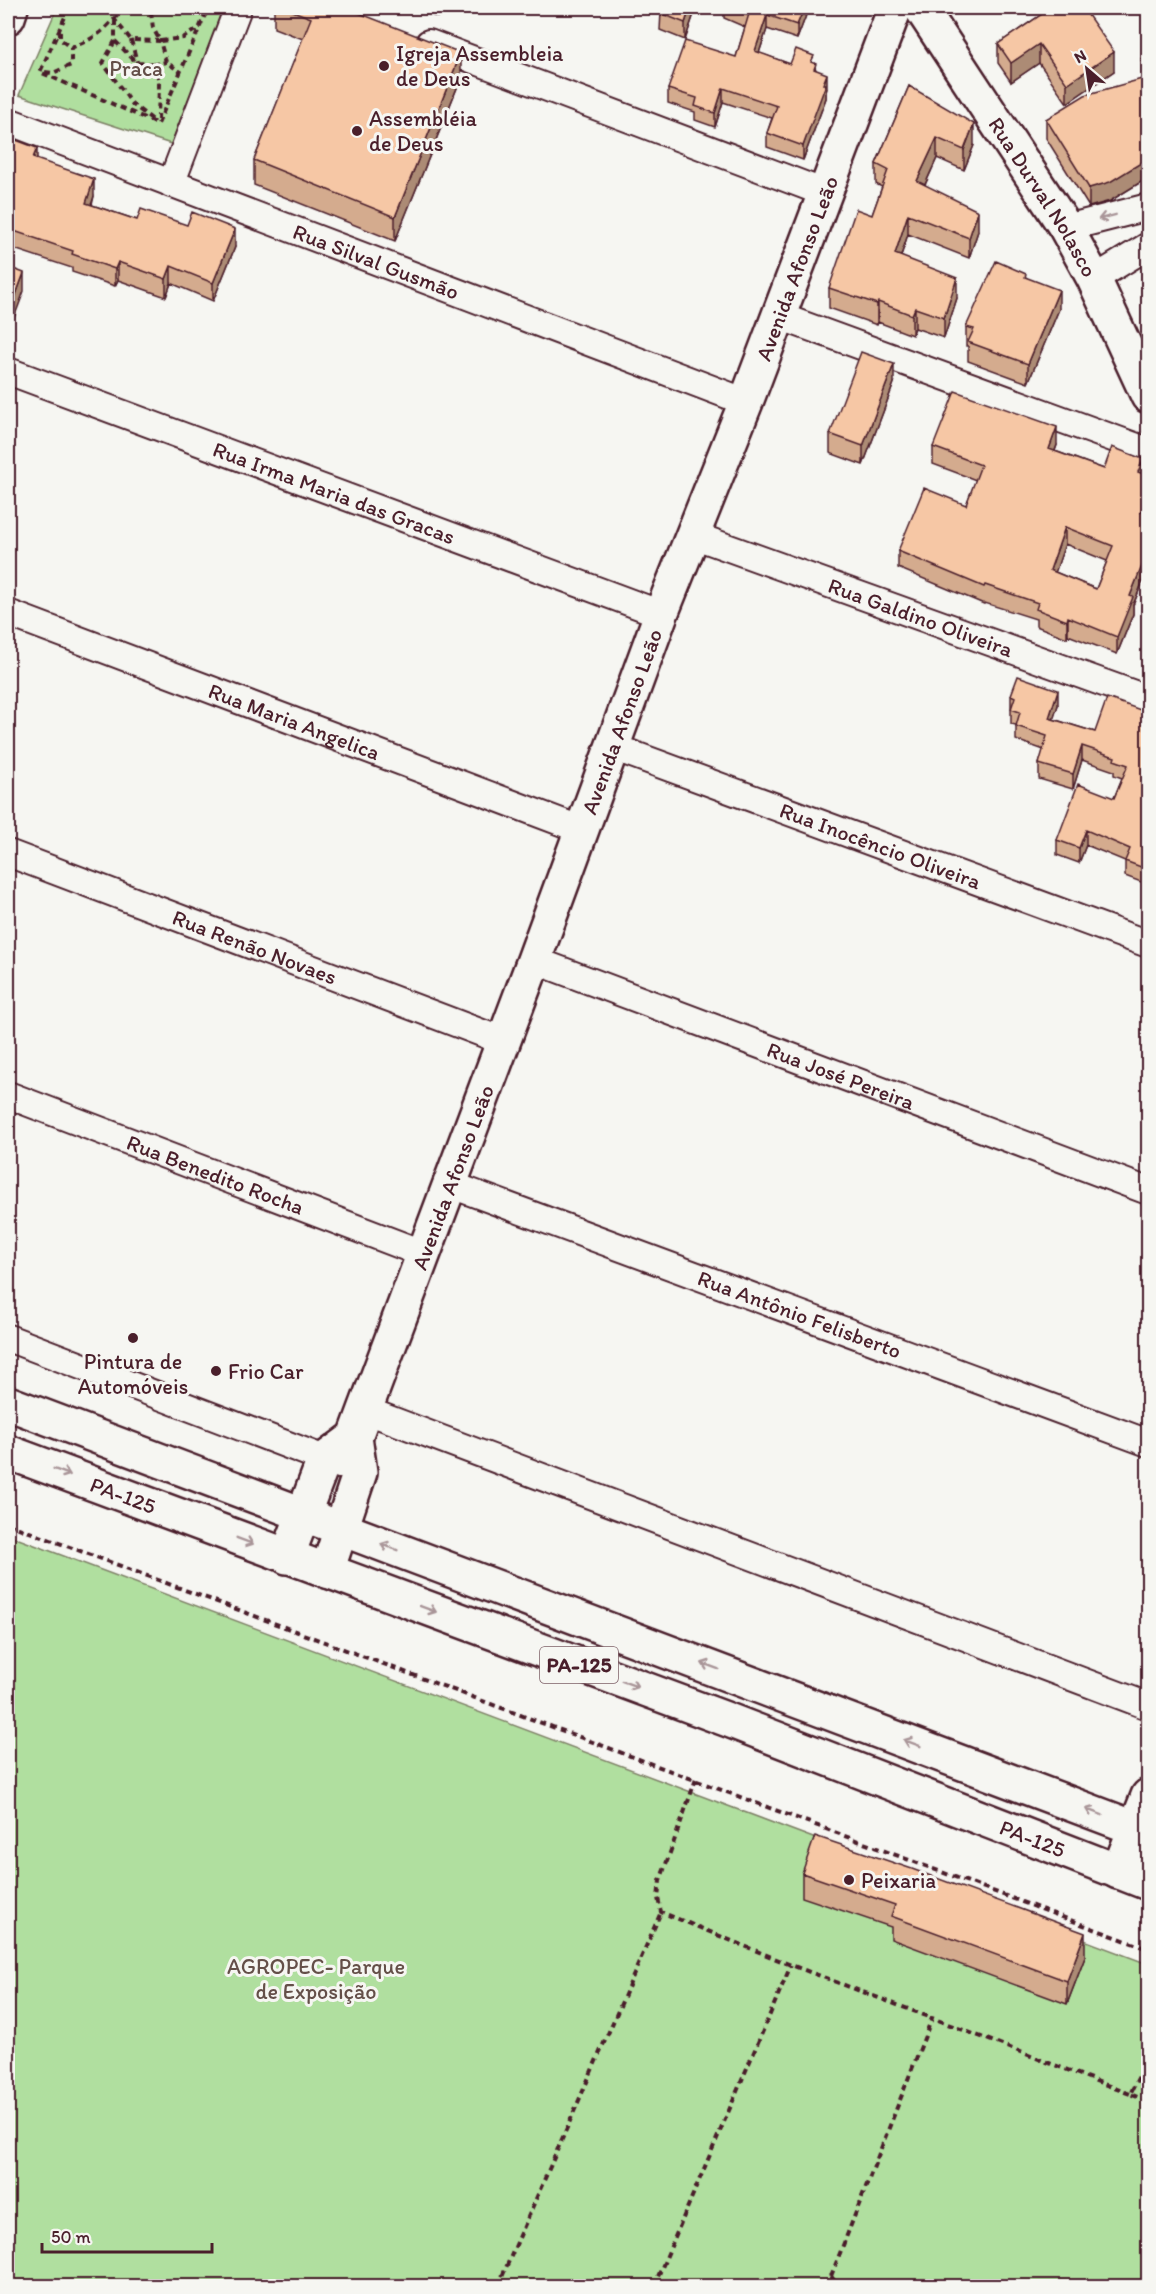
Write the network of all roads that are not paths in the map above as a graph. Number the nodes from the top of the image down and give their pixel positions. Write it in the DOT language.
graph roads {
  1 [pos="11,8"];
  2 [pos="238,8"];
  3 [pos="895,8"];
  4 [pos="921,8"];
  5 [pos="8,17"];
  6 [pos="402,33"];
  7 [pos="8,121"];
  8 [pos="171,184"];
  9 [pos="825,194"];
  10 [pos="1149,207"];
  11 [pos="1066,228"];
  12 [pos="1149,246"];
  13 [pos="1094,279"];
  14 [pos="779,316"];
  15 [pos="8,371"];
  16 [pos="1149,396"];
  17 [pos="746,402"];
  18 [pos="1149,451"];
  19 [pos="693,535"];
  20 [pos="8,613"];
  21 [pos="661,614"];
  22 [pos="1149,699"];
  23 [pos="613,747"];
  24 [pos="582,830"];
  25 [pos="8,853"];
  26 [pos="1149,944"];
  27 [pos="534,960"];
  28 [pos="503,1041"];
  29 [pos="8,1095"];
  30 [pos="449,1184"];
  31 [pos="1149,1191"];
  32 [pos="424,1254"];
  33 [pos="8,1338"];
  34 [pos="8,1402"];
  35 [pos="360,1423"];
  36 [pos="1149,1443"];
  37 [pos="8,1452"];
  38 [pos="324,1460"];
  39 [pos="360,1472"];
  40 [pos="304,1514"];
  41 [pos="342,1529"];
  42 [pos="287,1557"];
  43 [pos="327,1572"];
  44 [pos="518,1597"];
  45 [pos="501,1636"];
  46 [pos="746,1679"];
  47 [pos="1149,1706"];
  48 [pos="731,1721"];
  49 [pos="1149,1796"];
  50 [pos="1142,1830"];
  51 [pos="1118,1872"];
  52 [pos="1149,1883"];
  1 -- 5 [label="main road"];
  2 -- 8 [label="street"];
  3 -- 9 [label="main road, Avenida Afonso Leão"];
  4 -- 11 [label="main road, Rua Durval Nolasco"];
  6 -- 9 [label="street"];
  7 -- 8 [label="street, Rua Silval Gusmão"];
  8 -- 17 [label="street, Rua Silval Gusmão"];
  9 -- 14 [label="main road, Avenida Afonso Leão"];
  10 -- 11 [label="street, one-way"];
  11 -- 13 [label="main road, Rua Durval Nolasco"];
  12 -- 13 [label="street"];
  13 -- 16 [label="main road, Rua Durval Nolasco"];
  14 -- 17 [label="main road, Avenida Afonso Leão"];
  14 -- 18 [label="street"];
  15 -- 21 [label="street, Rua Irma Maria das Gracas"];
  17 -- 19 [label="main road, Avenida Afonso Leão"];
  19 -- 21 [label="main road, Avenida Afonso Leão"];
  19 -- 22 [label="street, Rua Galdino Oliveira"];
  20 -- 24 [label="street, Rua Maria Angelica"];
  21 -- 23 [label="main road, Avenida Afonso Leão"];
  23 -- 24 [label="main road, Avenida Afonso Leão"];
  23 -- 26 [label="street, Rua Inocêncio Oliveira"];
  24 -- 27 [label="main road, Avenida Afonso Leão"];
  25 -- 28 [label="street, Rua Renão Novaes"];
  27 -- 28 [label="main road, Avenida Afonso Leão"];
  27 -- 31 [label="street, Rua José Pereira"];
  28 -- 30 [label="main road, Avenida Afonso Leão"];
  29 -- 32 [label="street, Rua Benedito Rocha"];
  30 -- 32 [label="main road, Avenida Afonso Leão"];
  30 -- 36 [label="street, Rua Antônio Felisberto"];
  32 -- 35 [label="main road, Avenida Afonso Leão"];
  33 -- 38 [label="street"];
  34 -- 40 [label="main road, PA-125"];
  35 -- 38 [label="main road"];
  35 -- 39 [label="main road, Avenida Afonso Leão"];
  35 -- 47 [label="street"];
  37 -- 42 [label="main road, PA-125 / PA-125, one-way"];
  38 -- 39 [label="street"];
  38 -- 40 [label="main road"];
  39 -- 41 [label="main road, Avenida Afonso Leão"];
  40 -- 41 [label="main road, PA-125"];
  40 -- 42 [label="main road"];
  41 -- 43 [label="main road, Avenida Afonso Leão"];
  44 -- 41 [label="main road, PA-125, one-way"];
  42 -- 43 [label="main road, PA-125 / PA-125"];
  43 -- 45 [label="main road, PA-125 / PA-125, one-way"];
  44 -- 45 [label="main road"];
  46 -- 44 [label="main road, PA-125, one-way"];
  45 -- 48 [label="main road, PA-125 / PA-125, one-way"];
  46 -- 48 [label="main road"];
  50 -- 46 [label="main road, PA-125, one-way"];
  48 -- 51 [label="main road, PA-125 / PA-125"];
  49 -- 50 [label="main road"];
  50 -- 51 [label="main road"];
  51 -- 52 [label="main road, PA-125 / PA-125"];
}
